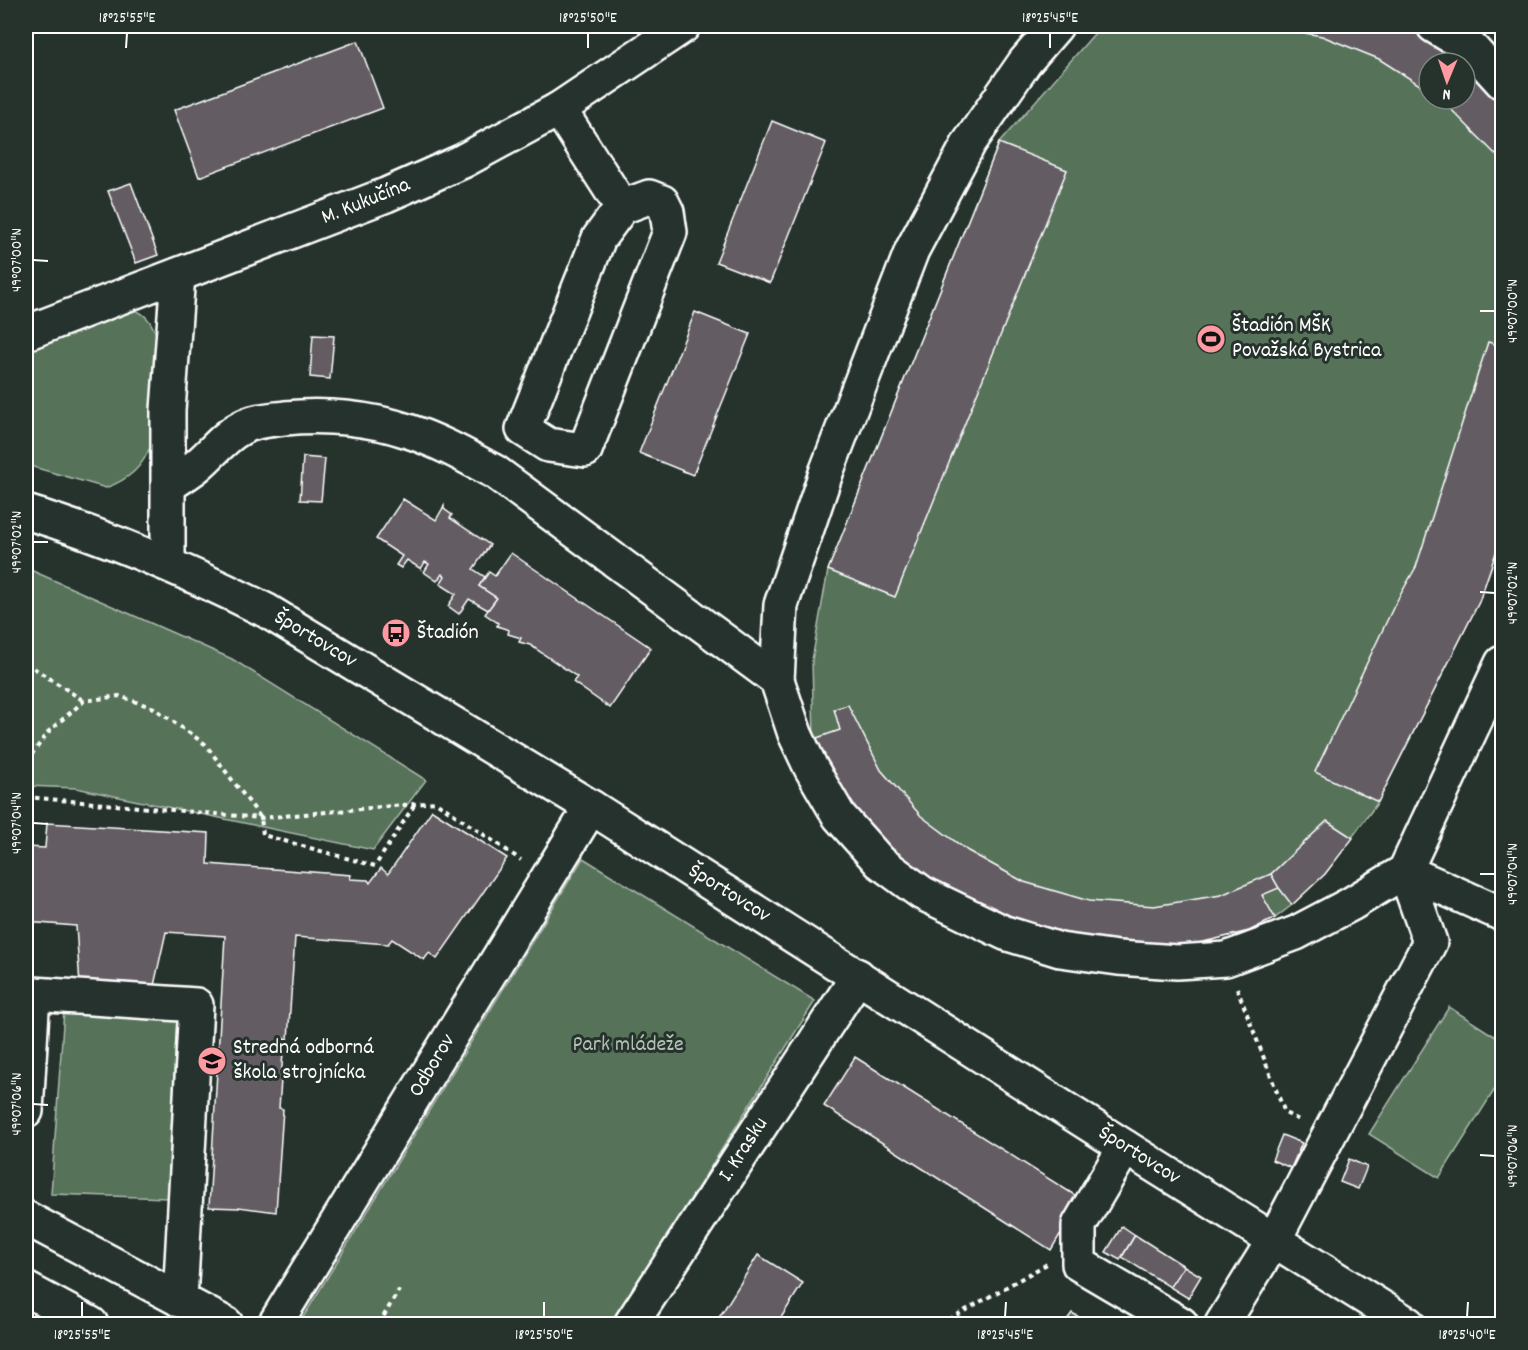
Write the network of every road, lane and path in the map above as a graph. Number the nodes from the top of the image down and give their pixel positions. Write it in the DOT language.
graph roads {
  1 [pos="683,26"];
  2 [pos="1056,26"];
  3 [pos="1434,26"];
  4 [pos="1503,82"];
  5 [pos="559,109"];
  6 [pos="622,207"];
  7 [pos="178,275"];
  8 [pos="26,333"];
  9 [pos="169,485"];
  10 [pos="26,491"];
  11 [pos="26,512"];
  12 [pos="57,521"];
  13 [pos="168,564"];
  14 [pos="26,663"];
  15 [pos="1503,663"];
  16 [pos="777,680"];
  17 [pos="84,701"];
  18 [pos="26,762"];
  19 [pos="26,797"];
  20 [pos="415,804"];
  21 [pos="591,807"];
  22 [pos="261,818"];
  23 [pos="515,856"];
  24 [pos="1405,871"];
  25 [pos="1503,914"];
  26 [pos="1226,959"];
  27 [pos="858,976"];
  28 [pos="26,1111"];
  29 [pos="1328,1134"];
  30 [pos="1125,1148"];
  31 [pos="26,1218"];
  32 [pos="1079,1240"];
  33 [pos="1274,1240"];
  34 [pos="26,1289"];
  35 [pos="399,1290"];
  36 [pos="180,1300"];
  37 [pos="91,1324"];
  38 [pos="226,1324"];
  39 [pos="275,1324"];
  40 [pos="379,1324"];
  41 [pos="632,1324"];
  42 [pos="941,1324"];
  43 [pos="1181,1324"];
  44 [pos="1222,1324"];
  45 [pos="1408,1324"];
  1 -- 5 [label="street, M. Kukučína"];
  2 -- 16 [label="street"];
  3 -- 4 [label="street"];
  5 -- 6 [label="street"];
  5 -- 7 [label="street, M. Kukučína"];
  6 -- 6 [label="street"];
  7 -- 8 [label="street, M. Kukučína"];
  7 -- 9 [label="street"];
  9 -- 13 [label="street"];
  9 -- 16 [label="street"];
  10 -- 12 [label="street"];
  11 -- 12 [label="street, Športovcov"];
  12 -- 13 [label="street, Športovcov"];
  13 -- 21 [label="street, Športovcov"];
  14 -- 17 [label="path"];
  15 -- 24 [label="street"];
  16 -- 26 [label="street"];
  17 -- 18 [label="path"];
  17 -- 22 [label="path"];
  19 -- 22 [label="path"];
  20 -- 22 [label="path"];
  20 -- 22 [label="path"];
  20 -- 23 [label="path"];
  21 -- 27 [label="street, Športovcov"];
  21 -- 39 [label="street, Odborov"];
  24 -- 25 [label="street"];
  24 -- 26 [label="street"];
  24 -- 29 [label="street"];
  26 -- 29 [label="path"];
  27 -- 30 [label="street, Športovcov"];
  27 -- 41 [label="street, I. Krasku"];
  28 -- 36 [label="street"];
  29 -- 33 [label="street"];
  30 -- 32 [label="street"];
  30 -- 33 [label="street, Športovcov"];
  31 -- 36 [label="street"];
  32 -- 42 [label="path"];
  32 -- 43 [label="street"];
  33 -- 44 [label="street"];
  33 -- 45 [label="street, Športovcov"];
  34 -- 37 [label="street"];
  35 -- 40 [label="path"];
  36 -- 38 [label="street"];
}
